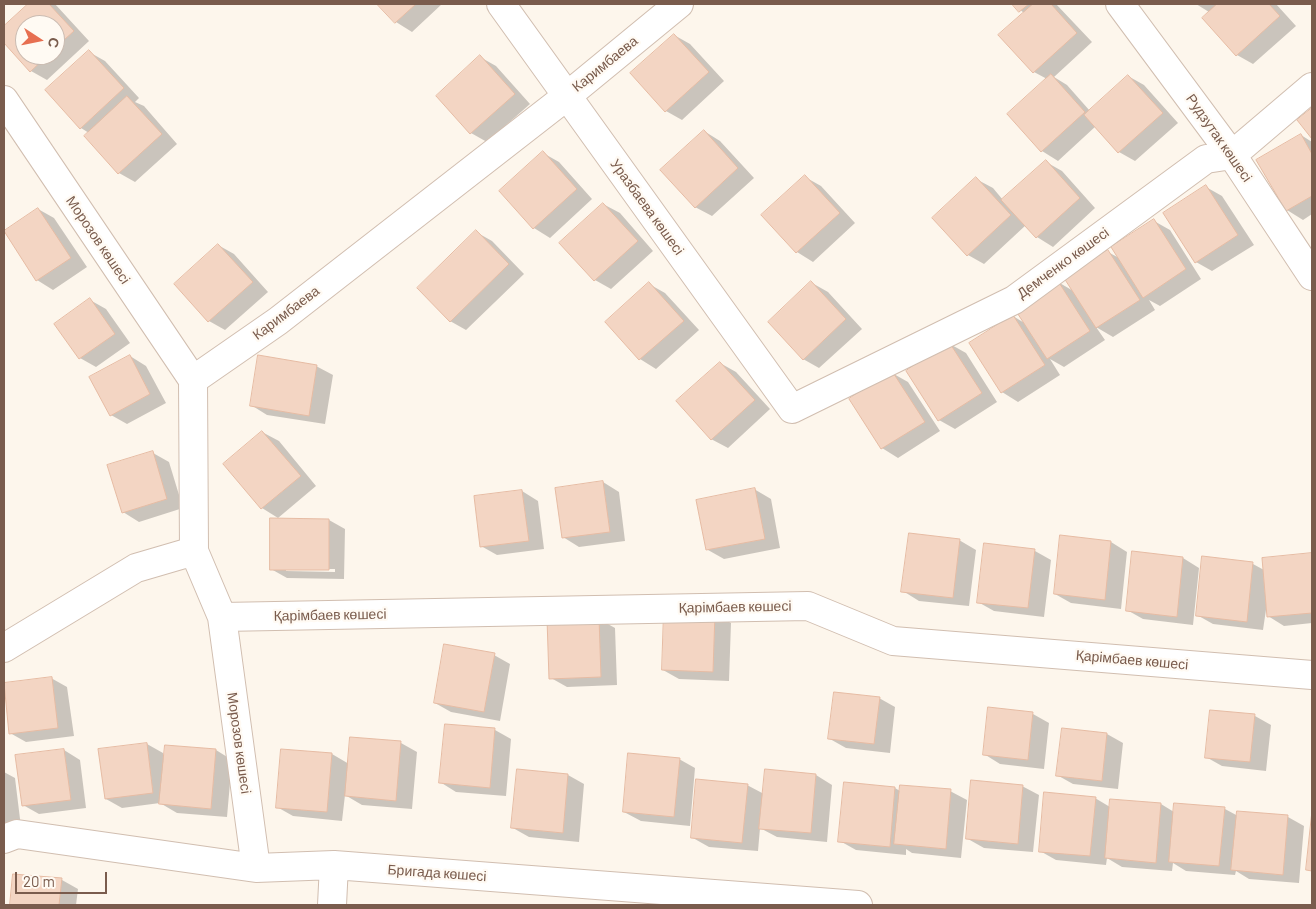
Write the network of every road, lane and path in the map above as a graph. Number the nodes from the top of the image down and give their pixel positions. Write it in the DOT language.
graph roads {
  1 [pos="501,4"];
  2 [pos="679,4"];
  3 [pos="1120,4"];
  4 [pos="1312,87"];
  5 [pos="567,96"];
  6 [pos="4,100"];
  7 [pos="1232,156"];
  8 [pos="1312,276"];
  9 [pos="193,380"];
  10 [pos="792,409"];
  11 [pos="194,551"];
  12 [pos="222,617"];
  13 [pos="4,648"];
  14 [pos="1312,675"];
  15 [pos="10,836"];
  16 [pos="334,864"];
  17 [pos="256,868"];
  18 [pos="332,905"];
  19 [pos="858,905"];
  1 -- 5 [label="street, Уразбаева көшесі"];
  2 -- 5 [label="street, Каримбаева"];
  3 -- 7 [label="street, Рудзутак көшесі"];
  4 -- 7 [label="street"];
  5 -- 9 [label="street, Каримбаева"];
  5 -- 10 [label="street, Уразбаева көшесі"];
  6 -- 9 [label="street, Морозов көшесі"];
  7 -- 8 [label="street, Рудзутак көшесі"];
  7 -- 10 [label="street, Демченко көшесі"];
  9 -- 11 [label="street"];
  11 -- 12 [label="street"];
  11 -- 13 [label="street"];
  12 -- 14 [label="street, Қарімбаев көшесі"];
  12 -- 17 [label="street, Морозов көшесі"];
  15 -- 17 [label="street, Бригада көшесі"];
  16 -- 17 [label="street, Бригада көшесі"];
  16 -- 18 [label="street"];
  16 -- 19 [label="street, Бригада көшесі"];
}
